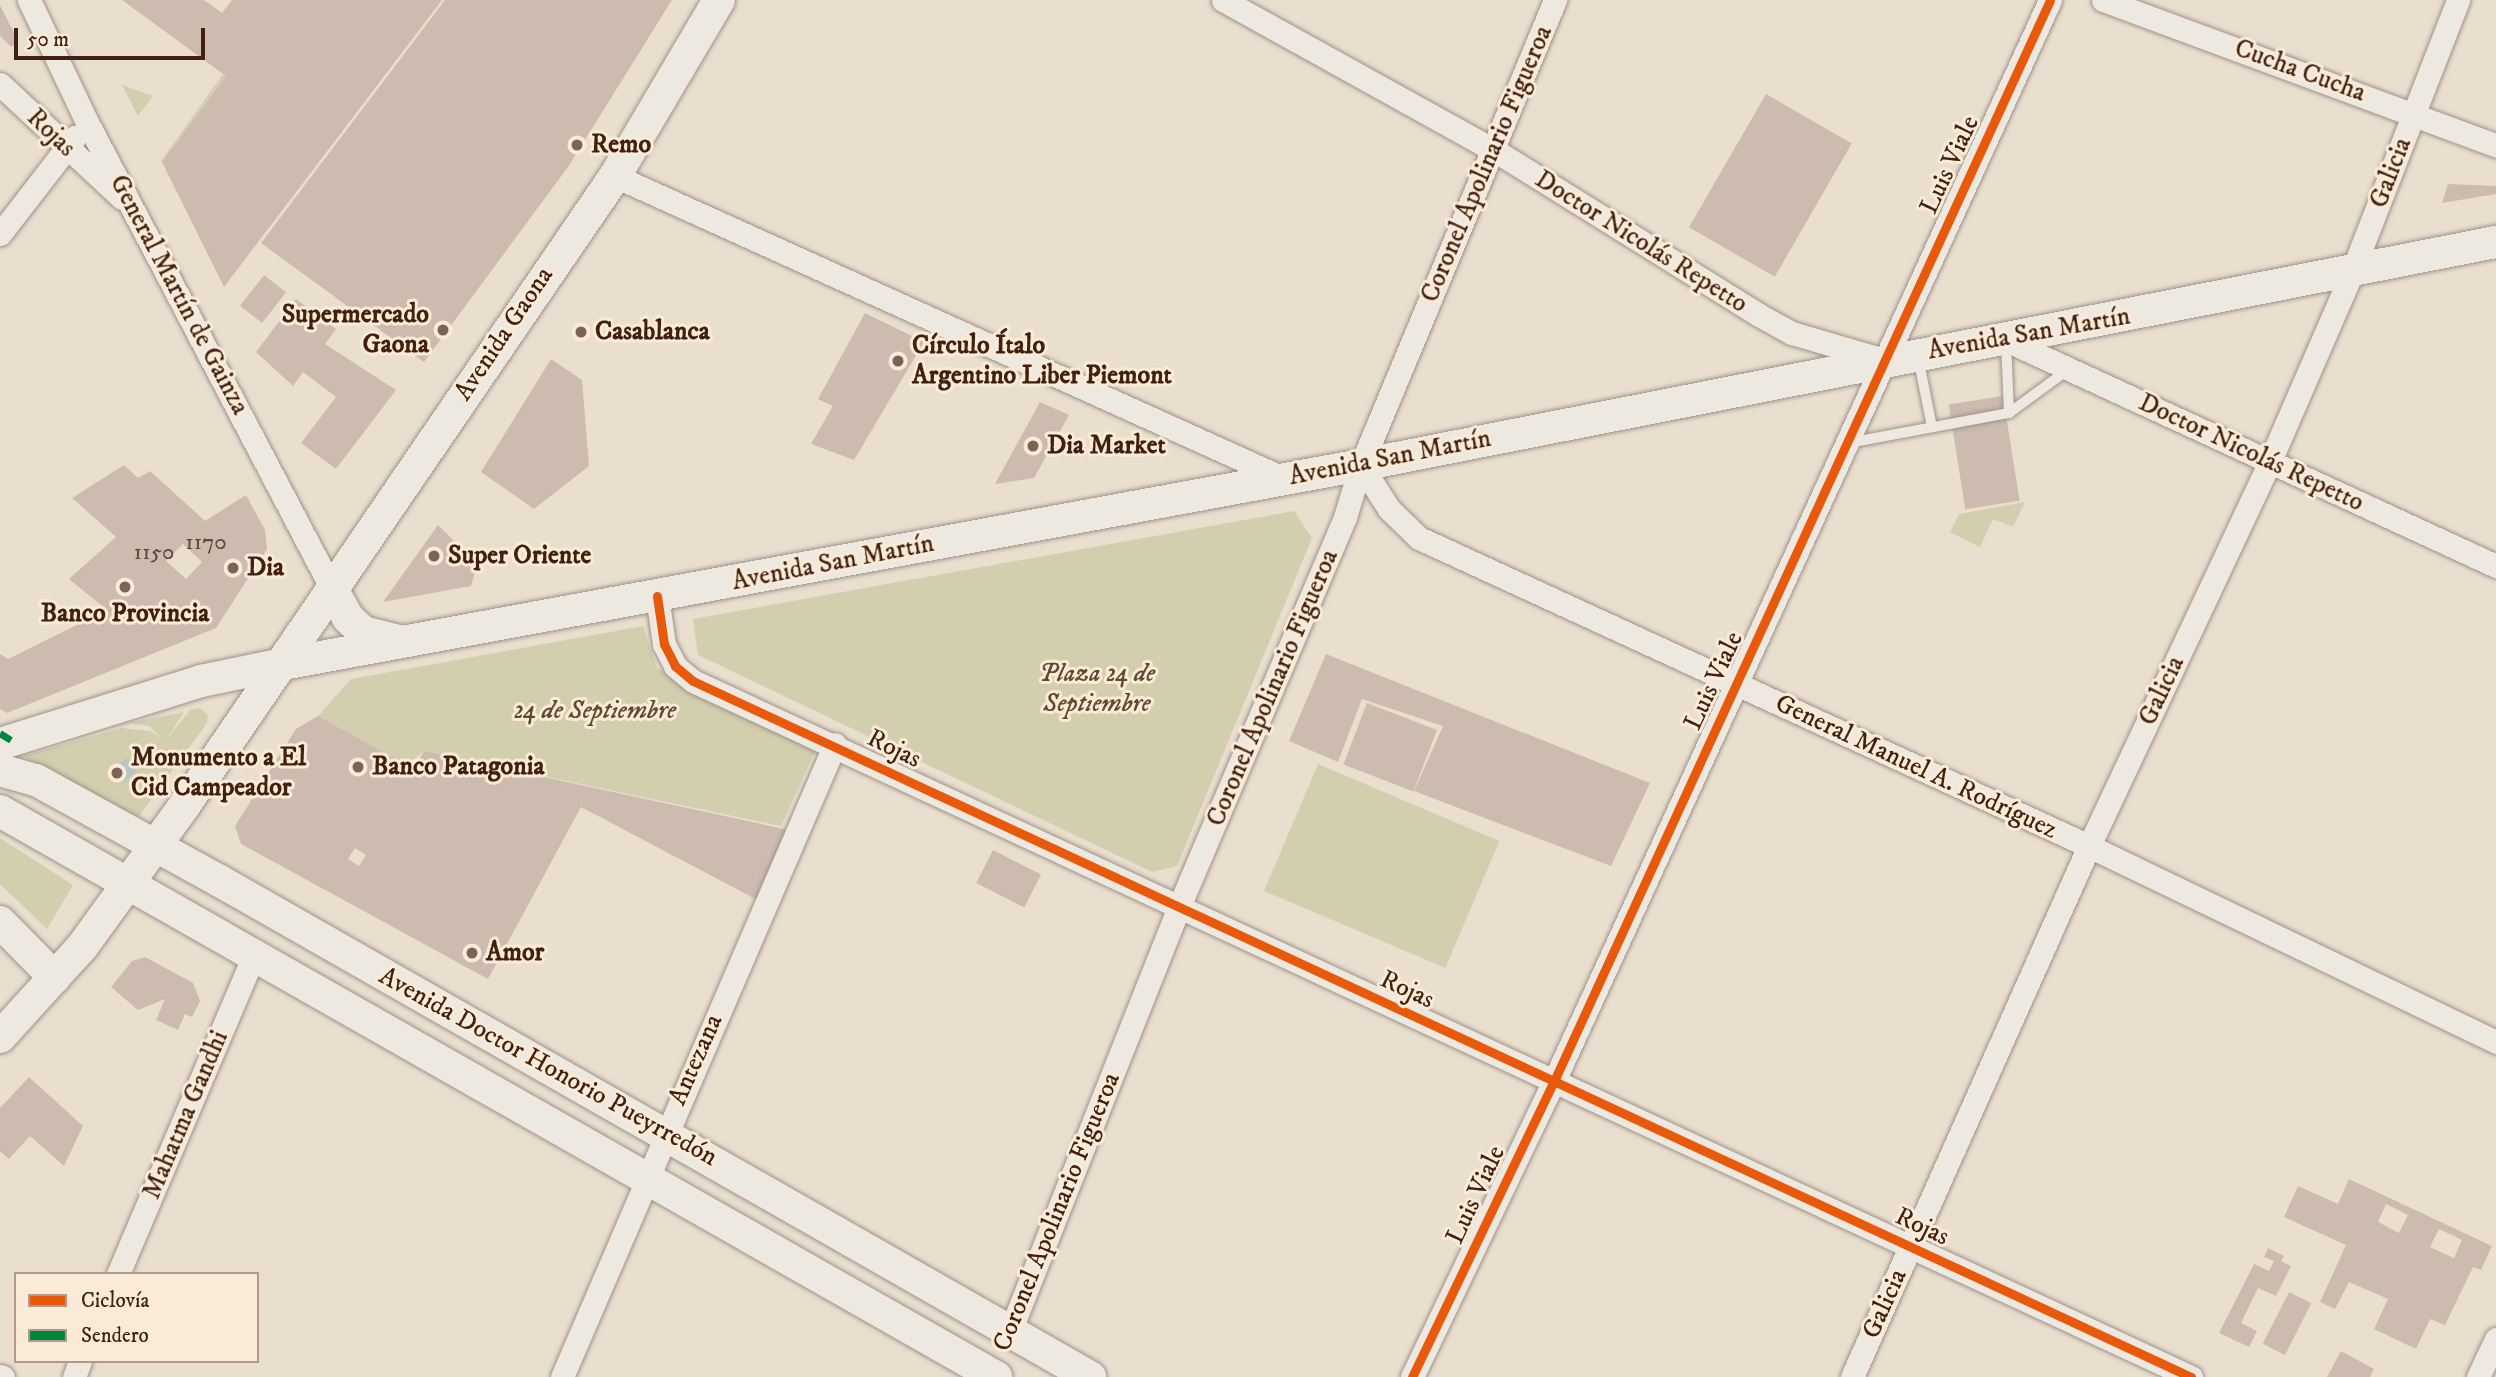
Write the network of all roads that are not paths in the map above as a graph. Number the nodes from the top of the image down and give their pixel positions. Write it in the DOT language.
graph roads {
  1 [pos="29,0"];
  2 [pos="719,0"];
  3 [pos="1223,0"];
  4 [pos="1555,0"];
  5 [pos="2050,0"];
  6 [pos="2103,0"];
  7 [pos="2458,0"];
  8 [pos="0,84"];
  9 [pos="2415,112"];
  10 [pos="87,122"];
  11 [pos="2496,145"];
  12 [pos="66,149"];
  13 [pos="1494,150"];
  14 [pos="615,176"];
  15 [pos="135,209"];
  16 [pos="0,234"];
  17 [pos="2496,242"];
  18 [pos="2352,272"];
  19 [pos="2006,340"];
  20 [pos="1917,354"];
  21 [pos="1884,360"];
  22 [pos="2069,369"];
  23 [pos="2009,413"];
  24 [pos="1933,427"];
  25 [pos="1846,444"];
  26 [pos="2270,461"];
  27 [pos="1360,465"];
  28 [pos="1285,479"];
  29 [pos="2496,566"];
  30 [pos="332,589"];
  31 [pos="657,596"];
  32 [pos="407,643"];
  33 [pos="283,664"];
  34 [pos="1735,684"];
  35 [pos="4,739"];
  36 [pos="835,744"];
  37 [pos="0,770"];
  38 [pos="0,811"];
  39 [pos="155,846"];
  40 [pos="2088,846"];
  41 [pos="129,886"];
  42 [pos="1178,909"];
  43 [pos="0,922"];
  44 [pos="253,957"];
  45 [pos="55,978"];
  46 [pos="0,1037"];
  47 [pos="2496,1042"];
  48 [pos="1554,1081"];
  49 [pos="665,1132"];
  50 [pos="645,1178"];
  51 [pos="1912,1245"];
  52 [pos="119,1272"];
  53 [pos="1011,1329"];
  54 [pos="2496,1339"];
  55 [pos="993,1376"];
  56 [pos="562,1377"];
  57 [pos="1090,1377"];
  58 [pos="1412,1377"];
  59 [pos="1852,1377"];
  60 [pos="2191,1377"];
  61 [pos="2478,1377"];
  1 -- 10 [label="street, General Martín de Gainza"];
  2 -- 14 [label="main road, Avenida Gaona"];
  3 -- 13 [label="street, Doctor Nicolás Repetto"];
  4 -- 13 [label="street, Coronel Apolinario Figueroa"];
  5 -- 21 [label="street, Luis Viale"];
  6 -- 9 [label="street, Cucha Cucha"];
  7 -- 9 [label="street, Galicia"];
  8 -- 12 [label="street, Rojas"];
  9 -- 11 [label="street, Cucha Cucha"];
  9 -- 18 [label="street, Galicia"];
  10 -- 12 [label="street"];
  10 -- 15 [label="street, General Martín de Gainza"];
  12 -- 15 [label="street, Rojas"];
  12 -- 16 [label="street"];
  13 -- 21 [label="street, Doctor Nicolás Repetto"];
  13 -- 27 [label="street, Coronel Apolinario Figueroa"];
  14 -- 28 [label="street"];
  14 -- 30 [label="main road, Avenida Gaona"];
  15 -- 30 [label="street, General Martín de Gainza"];
  17 -- 18 [label="main road, Avenida San Martín"];
  18 -- 19 [label="main road, Avenida San Martín"];
  18 -- 26 [label="street, Galicia"];
  19 -- 20 [label="main road, Avenida San Martín"];
  19 -- 22 [label="street, Doctor Nicolás Repetto"];
  19 -- 23 [label="lane"];
  20 -- 21 [label="main road, Avenida San Martín"];
  20 -- 24 [label="lane"];
  21 -- 25 [label="street, Luis Viale"];
  21 -- 27 [label="main road, Avenida San Martín"];
  22 -- 23 [label="lane"];
  22 -- 26 [label="street, Doctor Nicolás Repetto"];
  23 -- 24 [label="lane"];
  24 -- 25 [label="lane"];
  25 -- 34 [label="street, Luis Viale"];
  26 -- 29 [label="street, Doctor Nicolás Repetto"];
  26 -- 40 [label="street, Galicia"];
  27 -- 28 [label="main road, Avenida San Martín"];
  27 -- 34 [label="street, General Manuel A. Rodríguez"];
  27 -- 42 [label="street, Coronel Apolinario Figueroa"];
  28 -- 31 [label="main road, Avenida San Martín"];
  30 -- 32 [label="main road"];
  30 -- 33 [label="main road, Avenida Gaona"];
  31 -- 32 [label="main road, Avenida San Martín"];
  31 -- 36 [label="street, Rojas"];
  32 -- 33 [label="main road, Avenida San Martín"];
  33 -- 35 [label="main road"];
  33 -- 39 [label="main road, Avenida Gaona"];
  34 -- 40 [label="street, General Manuel A. Rodríguez"];
  34 -- 48 [label="street, Luis Viale"];
  36 -- 42 [label="street, Rojas"];
  36 -- 49 [label="street, Antezana"];
  37 -- 39 [label="main road, Avenida Doctor Honorio Pueyrredón"];
  38 -- 41 [label="main road, Avenida Doctor Honorio Pueyrredón"];
  39 -- 41 [label="main road, Avenida Gaona"];
  39 -- 49 [label="main road, Avenida Doctor Honorio Pueyrredón"];
  40 -- 47 [label="street, General Manuel A. Rodríguez"];
  40 -- 51 [label="street, Galicia"];
  41 -- 44 [label="main road, Avenida Doctor Honorio Pueyrredón"];
  41 -- 45 [label="main road, Avenida Gaona"];
  42 -- 48 [label="street, Rojas"];
  42 -- 53 [label="street, Coronel Apolinario Figueroa"];
  43 -- 45 [label="main road"];
  44 -- 50 [label="main road, Avenida Doctor Honorio Pueyrredón"];
  44 -- 52 [label="street, Mahatma Gandhi"];
  45 -- 46 [label="main road, Avenida Gaona"];
  48 -- 51 [label="street, Rojas"];
  48 -- 58 [label="street, Luis Viale"];
  49 -- 50 [label="street, Antezana"];
  49 -- 53 [label="main road, Avenida Doctor Honorio Pueyrredón"];
  50 -- 55 [label="main road, Avenida Doctor Honorio Pueyrredón"];
  50 -- 56 [label="street, Antezana"];
  51 -- 59 [label="street, Galicia"];
  51 -- 60 [label="street, Rojas"];
  53 -- 55 [label="main road, Coronel Apolinario Figueroa"];
  53 -- 57 [label="main road, Avenida Doctor Honorio Pueyrredón"];
  54 -- 61 [label="street"];
}
